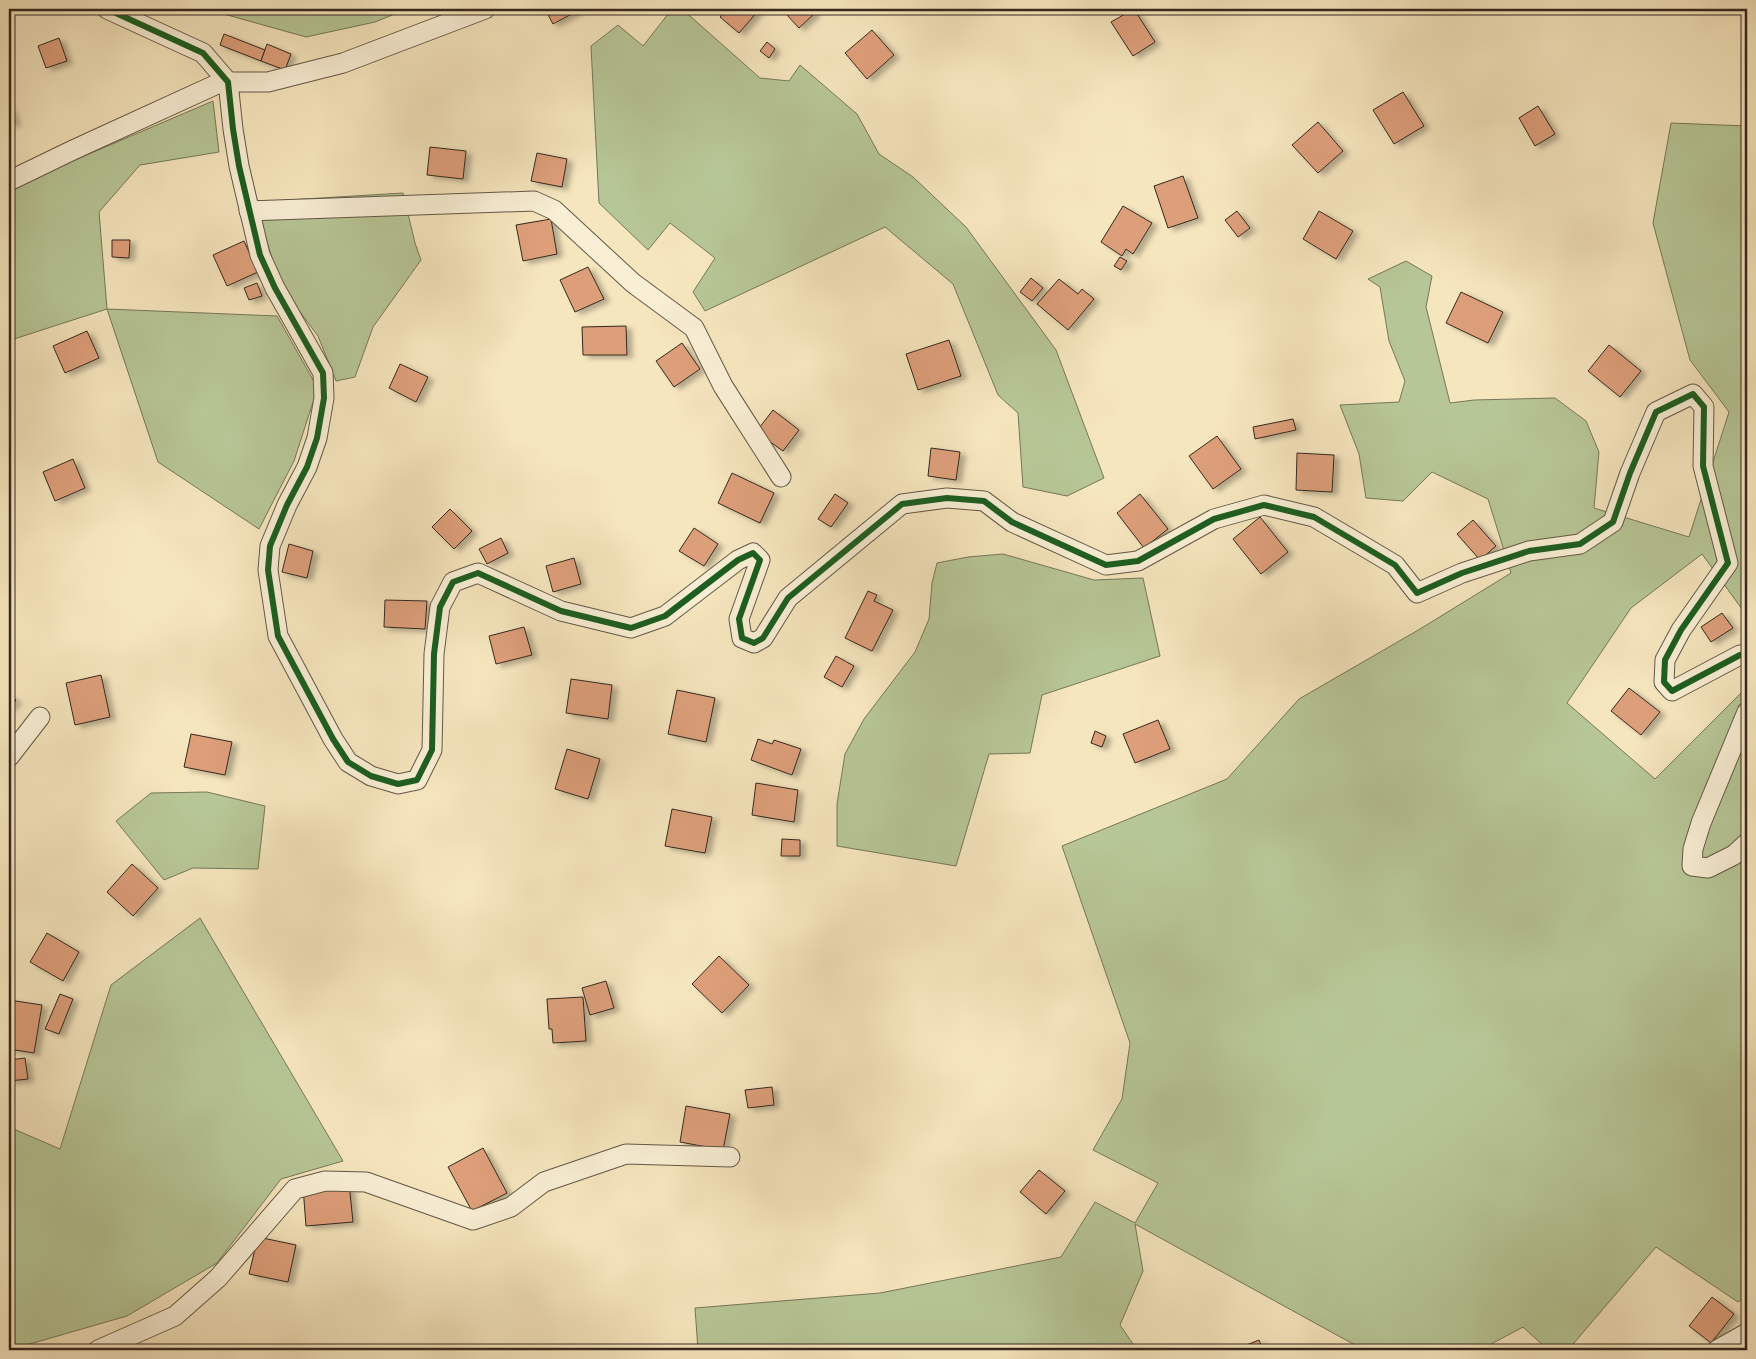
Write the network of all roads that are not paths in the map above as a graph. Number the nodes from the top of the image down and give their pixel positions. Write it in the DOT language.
graph roads {
  1 [pos="107,9"];
  2 [pos="486,9"];
  3 [pos="228,82"];
  4 [pos="9,181"];
  5 [pos="249,211"];
  6 [pos="782,477"];
  7 [pos="1747,655"];
  8 [pos="1747,712"];
  9 [pos="40,718"];
  10 [pos="9,757"];
  11 [pos="1747,842"];
  12 [pos="730,1157"];
  13 [pos="1747,1333"];
  14 [pos="98,1350"];
  15 [pos="1717,1350"];
  1 -- 3 [label="street"];
  2 -- 3 [label="street"];
  3 -- 4 [label="street"];
  3 -- 5 [label="street"];
  5 -- 6 [label="street"];
  5 -- 7 [label="street"];
  8 -- 11 [label="street"];
  9 -- 10 [label="street"];
  12 -- 14 [label="street"];
  13 -- 15 [label="street"];
}
